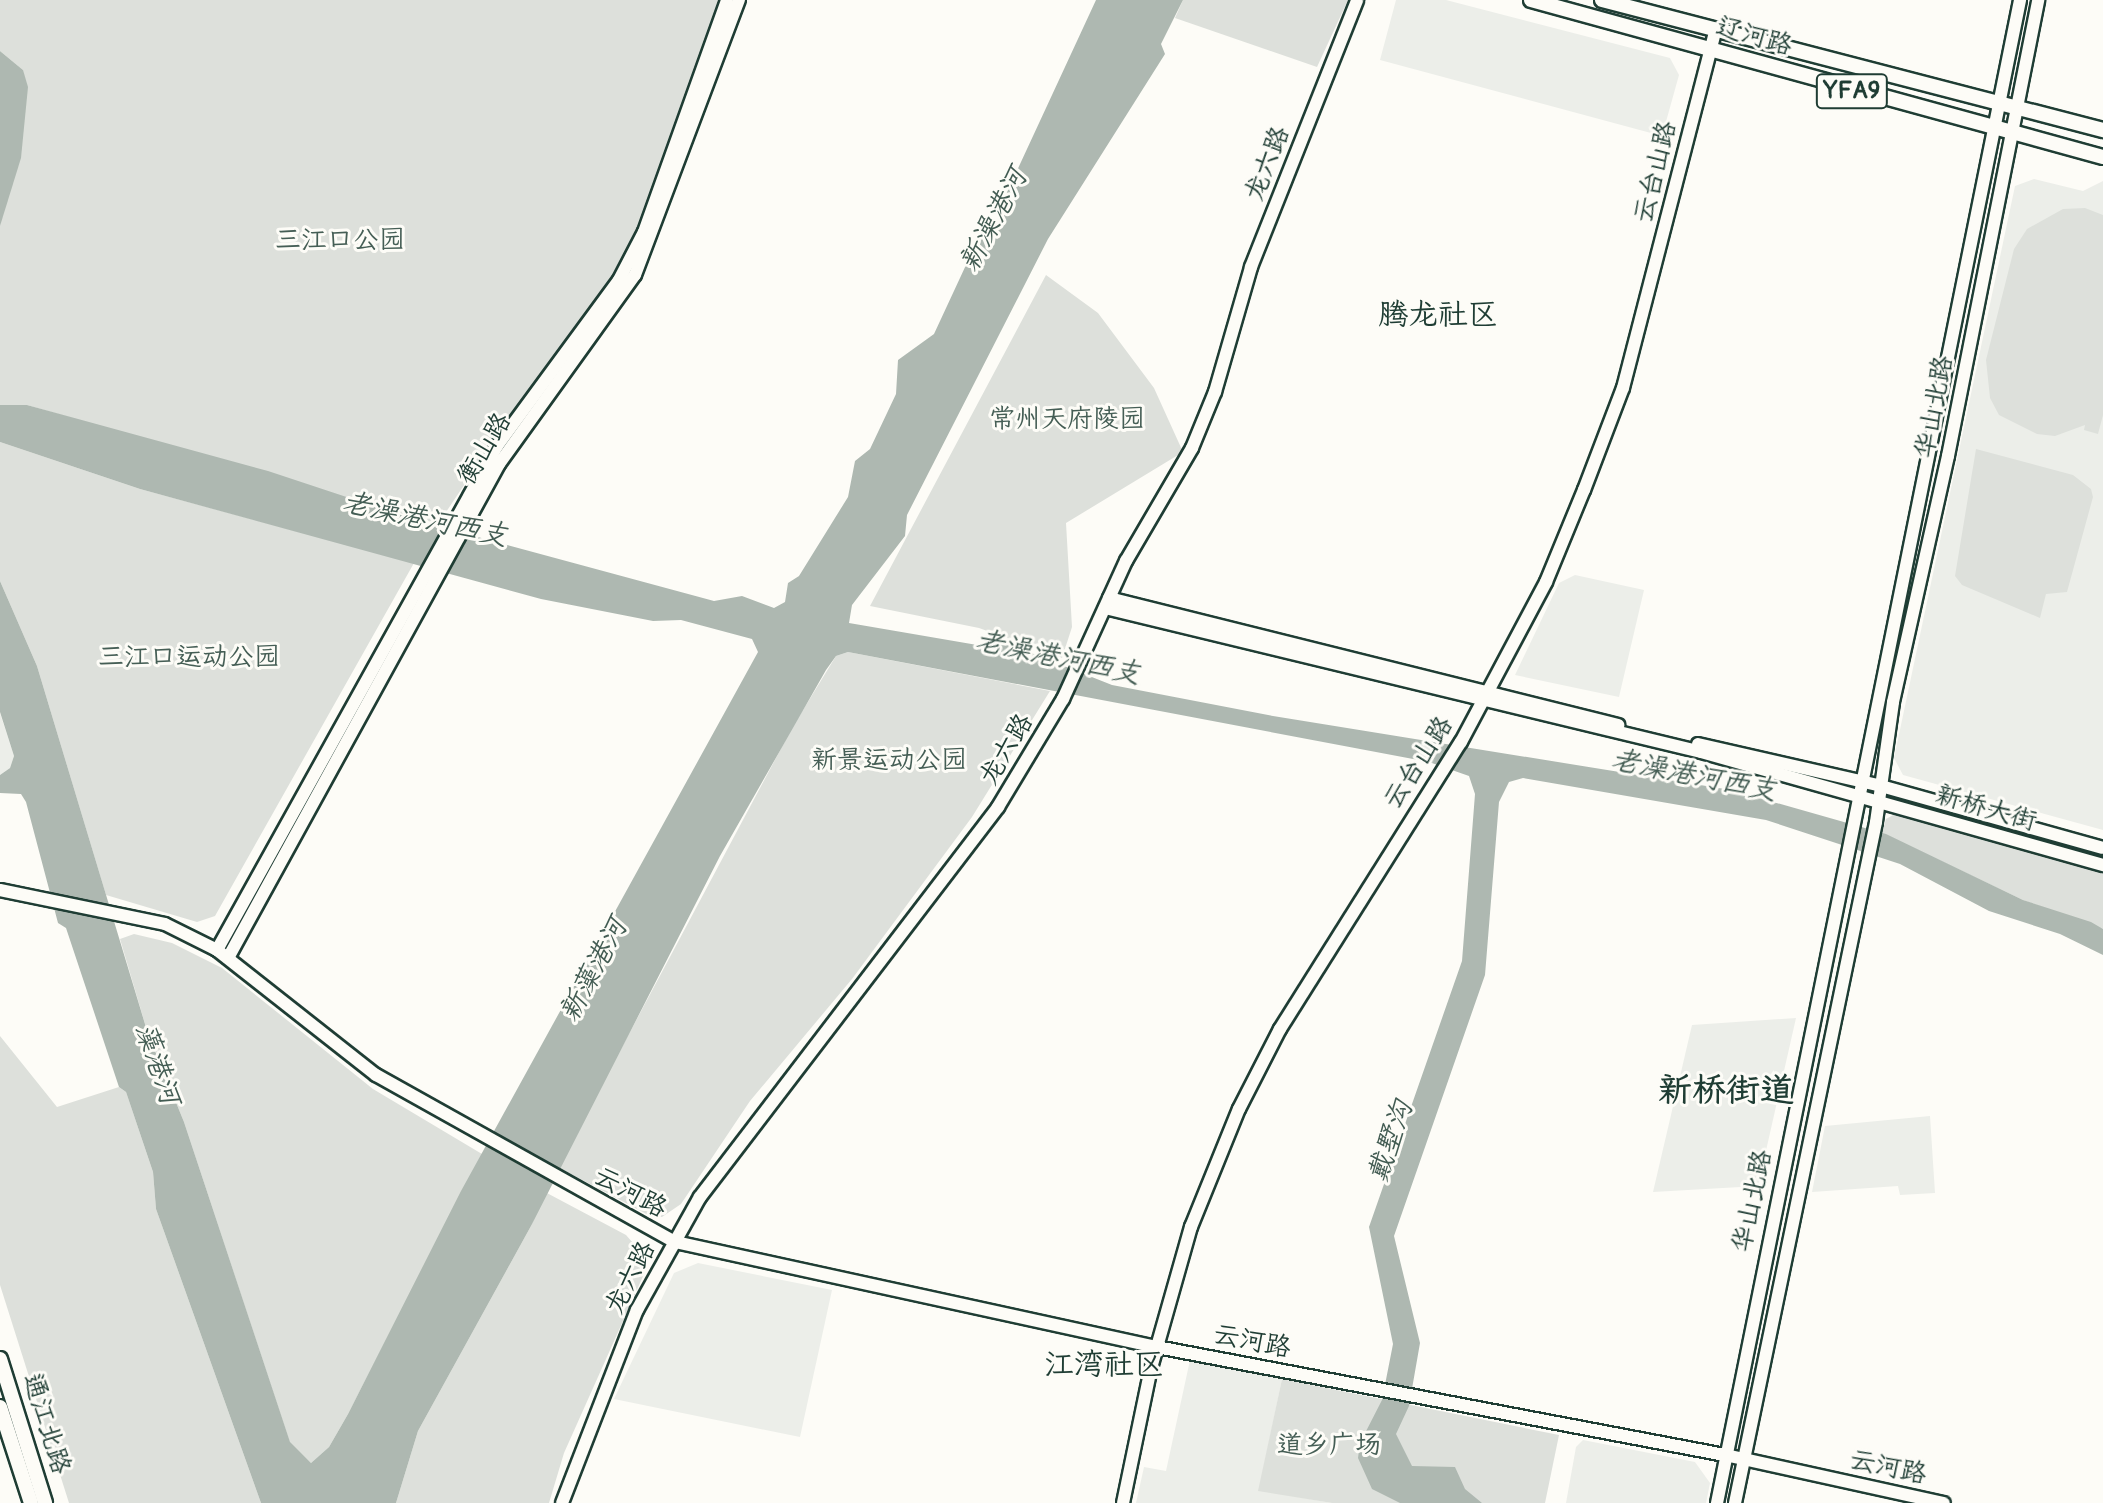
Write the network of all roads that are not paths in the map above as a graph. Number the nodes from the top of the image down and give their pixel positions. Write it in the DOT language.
graph roads {
  1 [pos="727,0"];
  2 [pos="739,0"];
  3 [pos="1357,0"];
  4 [pos="1531,0"];
  5 [pos="1602,0"];
  6 [pos="2020,0"];
  7 [pos="2038,0"];
  8 [pos="1716,29"];
  9 [pos="1709,49"];
  10 [pos="2008,103"];
  11 [pos="2103,130"];
  12 [pos="2003,131"];
  13 [pos="2103,157"];
  14 [pos="458,528"];
  15 [pos="1107,603"];
  16 [pos="1485,698"];
  17 [pos="1859,781"];
  18 [pos="1881,786"];
  19 [pos="1856,797"];
  20 [pos="1879,802"];
  21 [pos="2103,848"];
  22 [pos="2103,865"];
  23 [pos="0,890"];
  24 [pos="222,954"];
  25 [pos="675,1242"];
  26 [pos="1157,1347"];
  27 [pos="0,1359"];
  28 [pos="0,1407"];
  29 [pos="1725,1455"];
  30 [pos="1743,1459"];
  31 [pos="31,1503"];
  32 [pos="45,1503"];
  33 [pos="562,1503"];
  34 [pos="1123,1503"];
  35 [pos="1717,1503"];
  36 [pos="1735,1503"];
  37 [pos="1944,1503"];
  1 -- 14 [label="street, 衡山路"];
  2 -- 14 [label="street, 衡山路"];
  3 -- 15 [label="street, 龙六路"];
  4 -- 9 [label="main road, 辽河路 / YFA9"];
  5 -- 8 [label="main road, 辽河路 / YFA9"];
  6 -- 10 [label="street, 华山北路"];
  7 -- 10 [label="street, 华山北路"];
  8 -- 9 [label="street, 云台山路"];
  8 -- 10 [label="main road, 辽河路 / YFA9"];
  9 -- 12 [label="main road, 辽河路 / YFA9"];
  9 -- 16 [label="street, 云台山路"];
  10 -- 11 [label="main road, 辽河路 / YFA9"];
  10 -- 12 [label="street, 华山北路"];
  12 -- 13 [label="main road, 辽河路 / YFA9"];
  12 -- 17 [label="street, 华山北路"];
  12 -- 18 [label="street, 华山北路"];
  14 -- 24 [label="street, 衡山路"];
  15 -- 16 [label="street"];
  15 -- 25 [label="street, 龙六路"];
  16 -- 17 [label="street, 新桥大街"];
  16 -- 19 [label="street, 新桥大街"];
  16 -- 26 [label="street, 云台山路"];
  17 -- 18 [label="street, 新桥大街"];
  17 -- 19 [label="street, 华山北路"];
  18 -- 20 [label="street, 华山北路"];
  18 -- 21 [label="street, 新桥大街"];
  19 -- 20 [label="street, 新桥大街"];
  19 -- 29 [label="street, 华山北路"];
  20 -- 22 [label="street, 新桥大街"];
  20 -- 30 [label="street, 华山北路"];
  23 -- 24 [label="street"];
  24 -- 25 [label="street, 云河路"];
  25 -- 26 [label="street, 云河路"];
  25 -- 33 [label="street, 龙六路"];
  26 -- 29 [label="street, 云河路"];
  26 -- 34 [label="street, 云台山路"];
  27 -- 32 [label="main road, 通江北路"];
  28 -- 31 [label="main road, 通江北路"];
  29 -- 30 [label="street, 云河路"];
  29 -- 35 [label="street, 华山北路"];
  30 -- 36 [label="street, 华山北路"];
  30 -- 37 [label="street, 云河路"];
}
